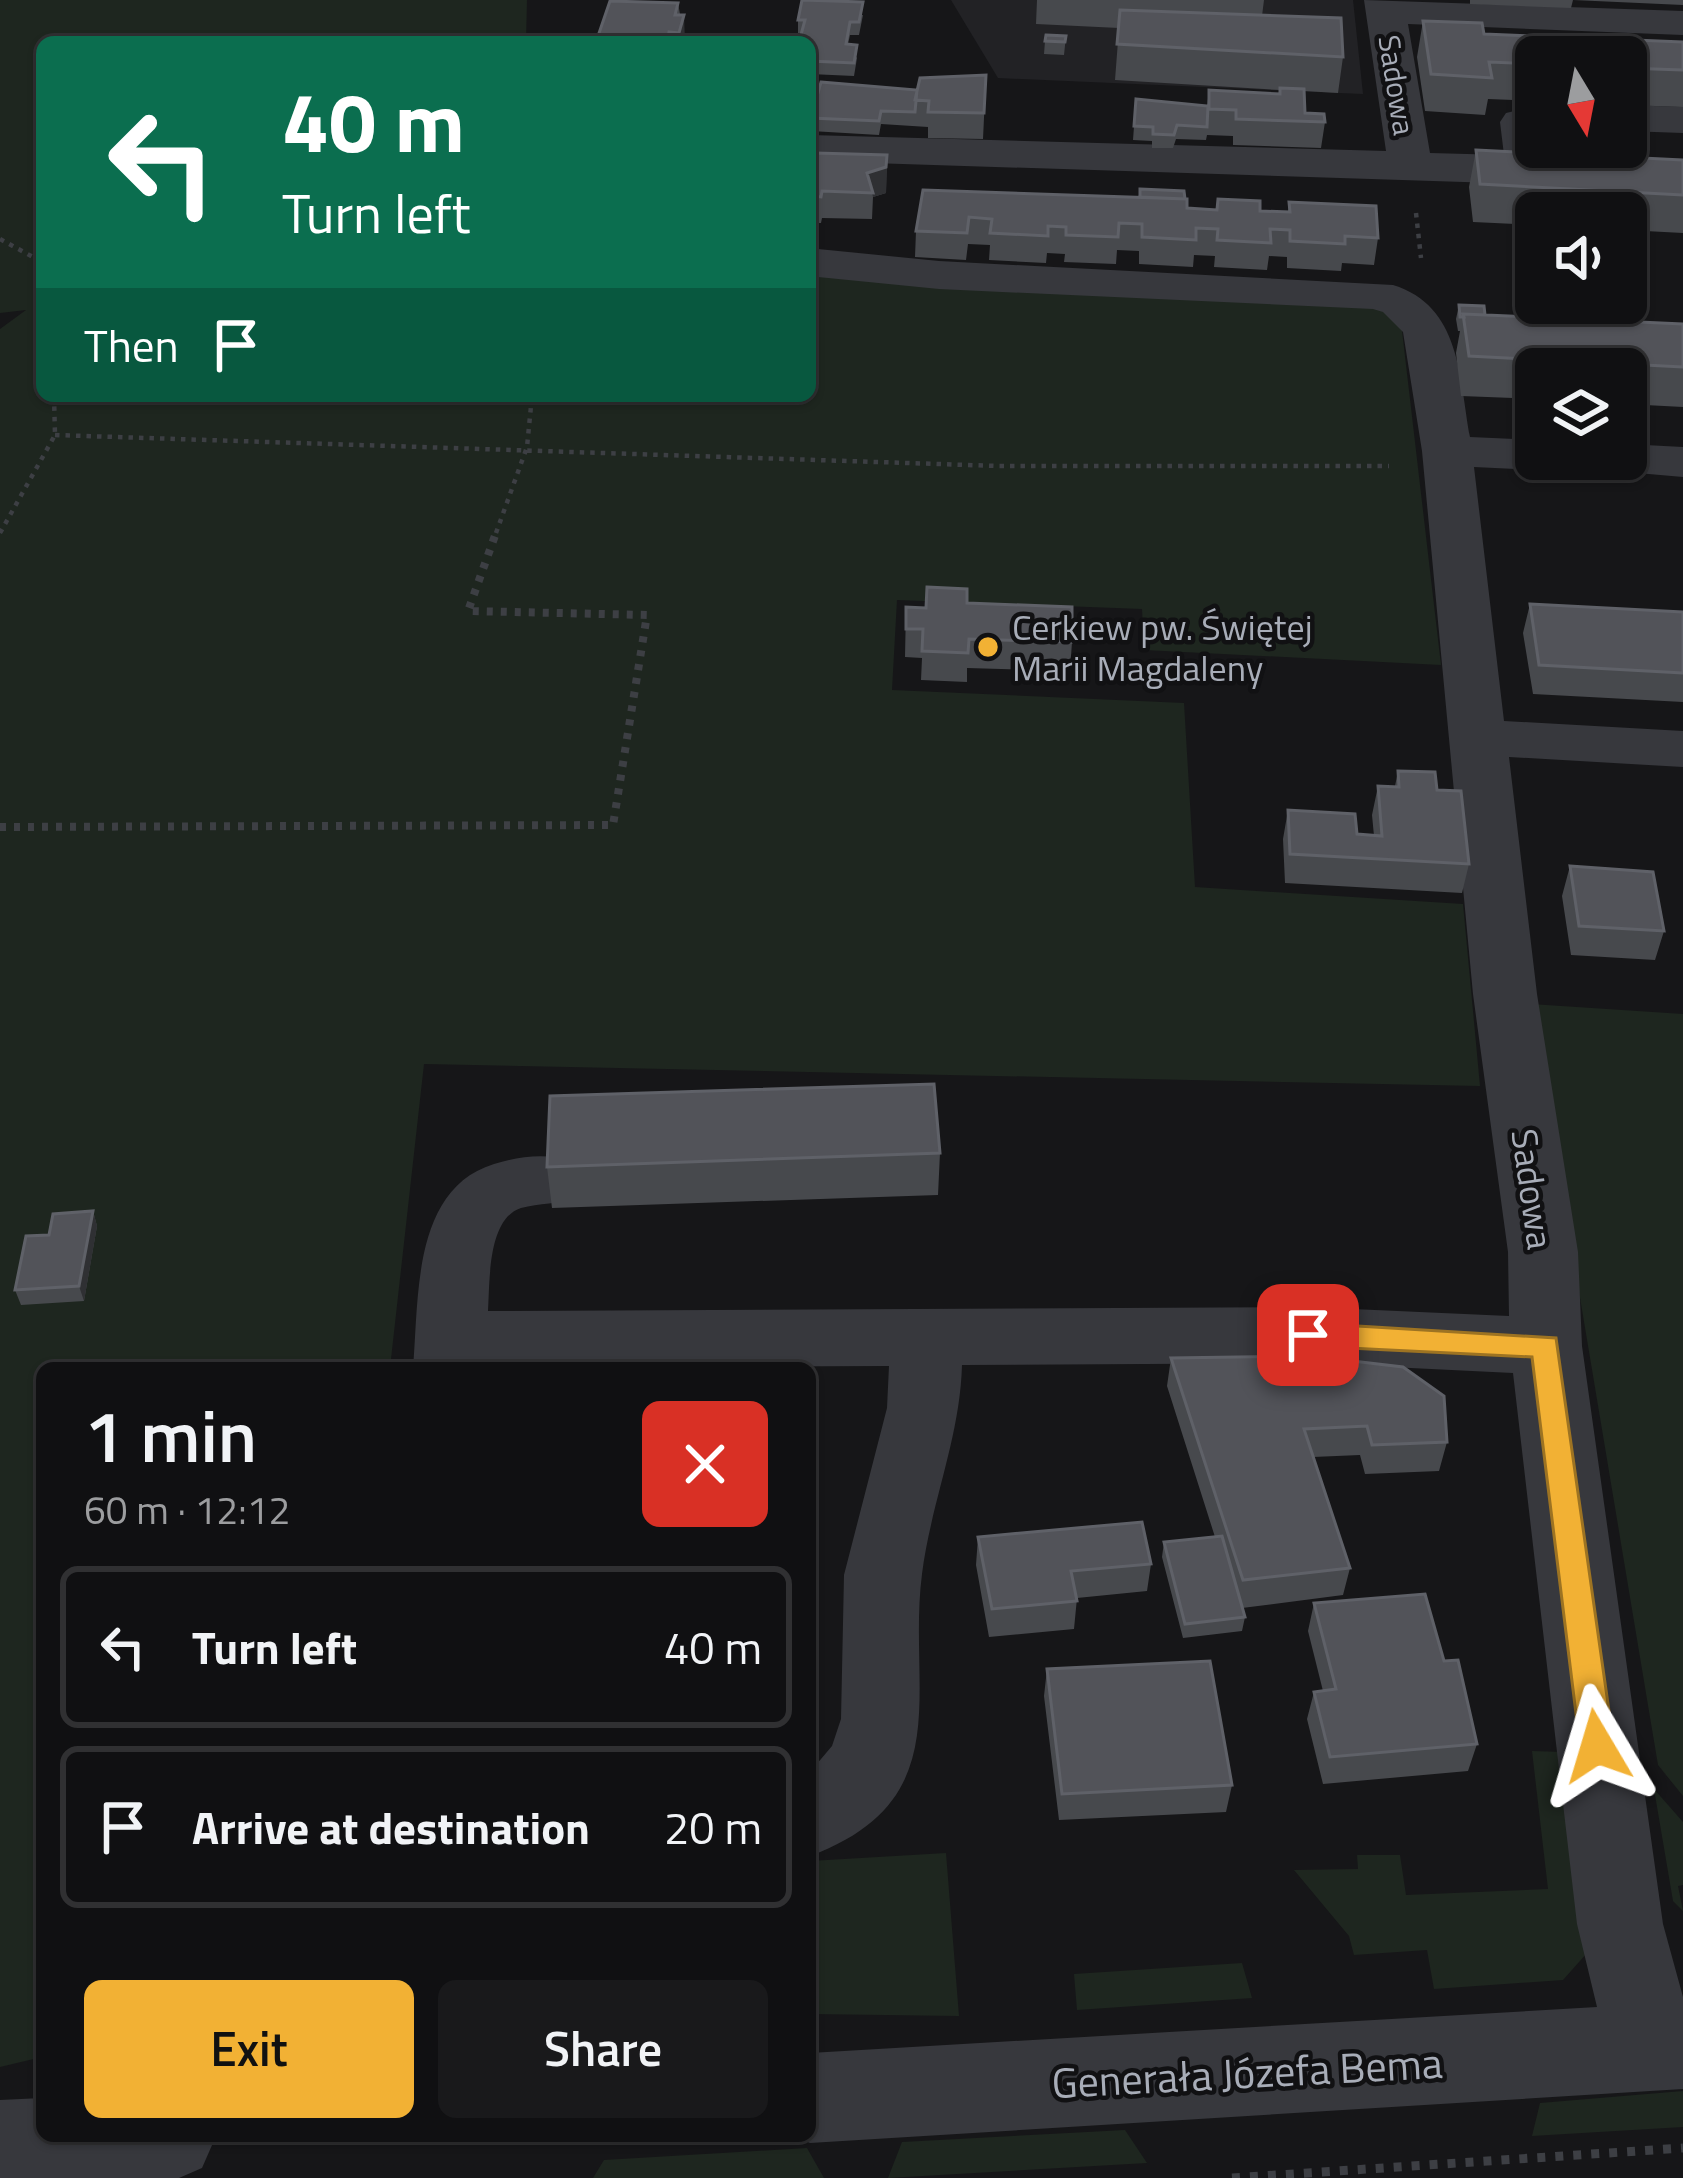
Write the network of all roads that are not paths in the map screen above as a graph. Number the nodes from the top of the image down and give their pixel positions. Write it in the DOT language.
graph roads {
  1 [pos="1384,5"];
  2 [pos="1683,23"];
  3 [pos="1647,119"];
  4 [pos="1683,120"];
  5 [pos="816,148"];
  6 [pos="1411,166"];
  7 [pos="1515,168"];
  8 [pos="1528,168"];
  9 [pos="1683,176"];
  10 [pos="818,263"];
  11 [pos="1515,456"];
  12 [pos="1421,458"];
  13 [pos="1647,460"];
  14 [pos="1683,462"];
  15 [pos="1478,737"];
  16 [pos="1683,748"];
  17 [pos="553,1180"];
  18 [pos="926,1337"];
  19 [pos="1546,1346"];
  20 [pos="451,1354"];
  21 [pos="816,1814"];
  22 [pos="1668,2047"];
  23 [pos="816,2098"];
  24 [pos="68,2142"];
  25 [pos="0,2146"];
  1 -- 2 [label="street"];
  1 -- 6 [label="street, Sadowa"];
  3 -- 4 [label="street"];
  5 -- 6 [label="street"];
  6 -- 7 [label="street"];
  8 -- 9 [label="street"];
  10 -- 12 [label="street, Sadowa"];
  11 -- 12 [label="street"];
  12 -- 15 [label="street, Sadowa"];
  13 -- 14 [label="street"];
  15 -- 16 [label="street"];
  15 -- 19 [label="street, Sadowa"];
  17 -- 20 [label="street"];
  18 -- 19 [label="street"];
  18 -- 20 [label="street"];
  18 -- 21 [label="street"];
  19 -- 22 [label="street, Sadowa"];
  22 -- 23 [label="street, Generała Józefa Bema"];
  24 -- 25 [label="street"];
}
